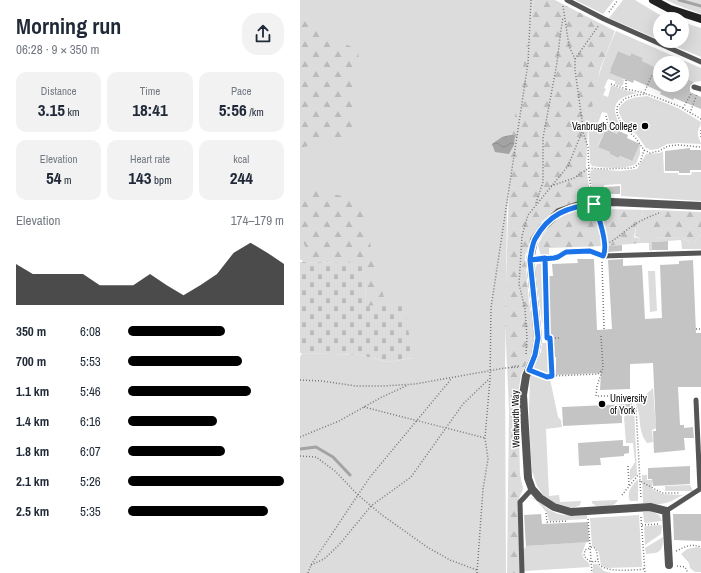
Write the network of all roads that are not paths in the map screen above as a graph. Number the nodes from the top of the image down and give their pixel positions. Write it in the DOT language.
graph roads {
  1 [pos="567,0"];
  2 [pos="652,0"];
  3 [pos="701,19"];
  4 [pos="701,62"];
  5 [pos="694,87"];
  6 [pos="700,89"];
  7 [pos="701,206"];
  8 [pos="701,253"];
  9 [pos="530,260"];
  10 [pos="696,400"];
  11 [pos="532,489"];
  12 [pos="666,511"];
  13 [pos="669,565"];
  14 [pos="522,573"];
  1 -- 4 [label="lane"];
  2 -- 3 [label="street"];
  5 -- 6 [label="lane"];
  7 -- 9 [label="street, Wentworth Way"];
  8 -- 9 [label="lane"];
  9 -- 11 [label="street, Wentworth Way"];
  10 -- 12 [label="lane"];
  11 -- 12 [label="street"];
  11 -- 14 [label="lane"];
  12 -- 13 [label="street"];
}
